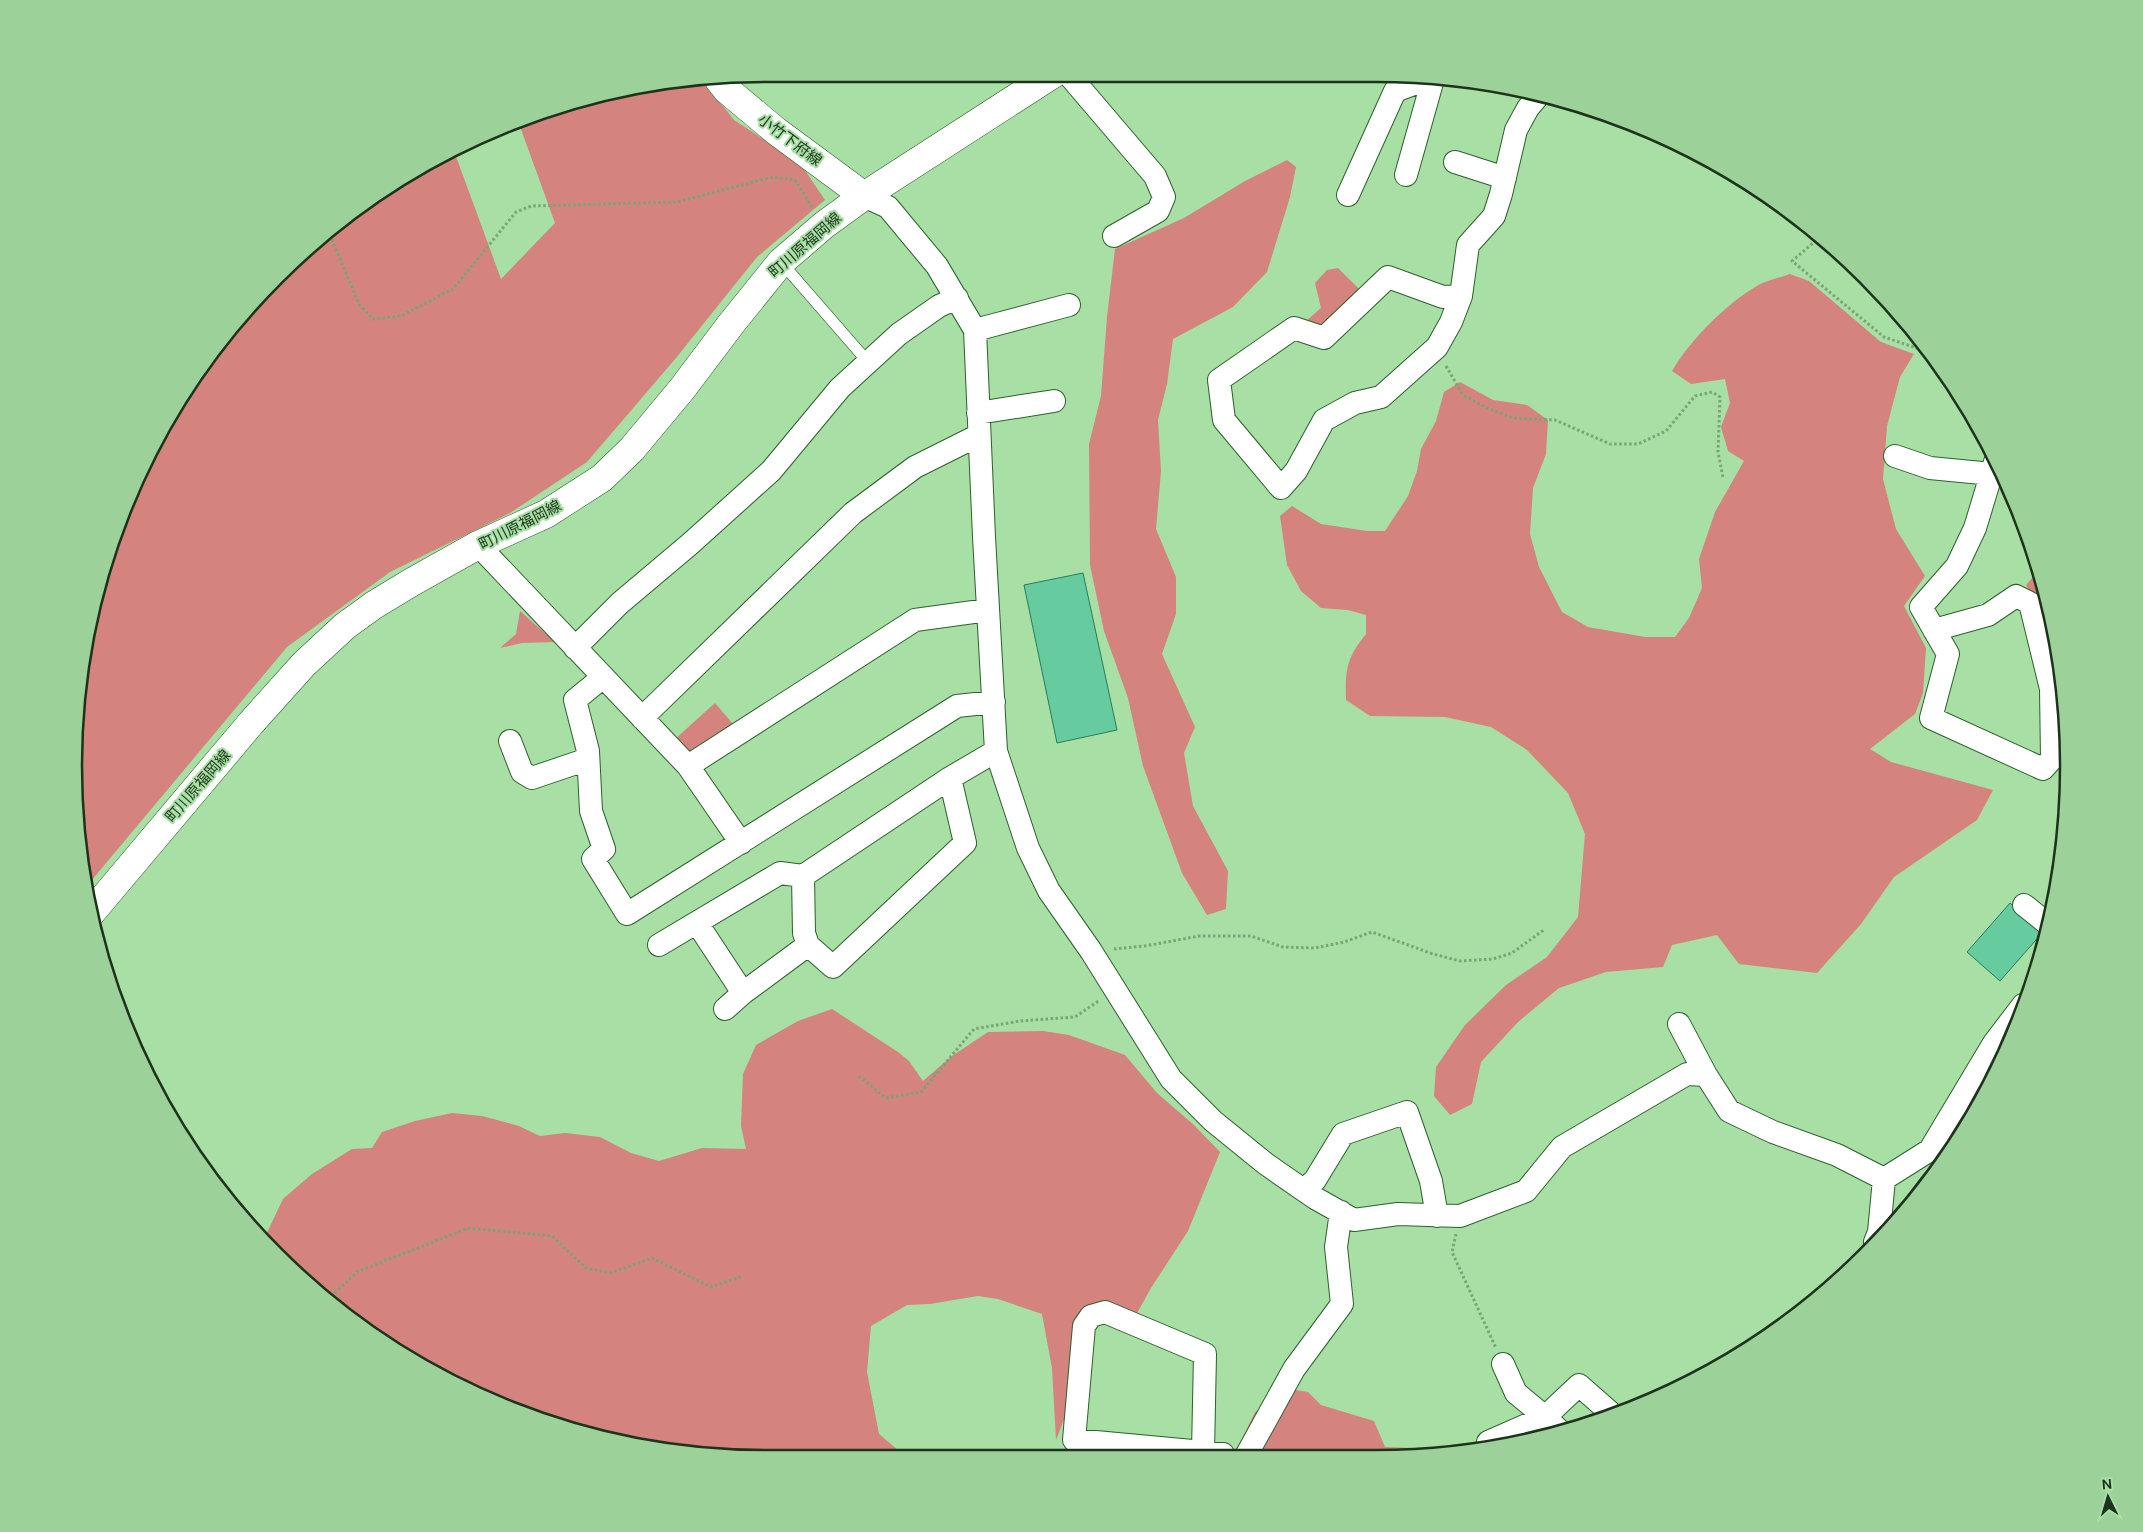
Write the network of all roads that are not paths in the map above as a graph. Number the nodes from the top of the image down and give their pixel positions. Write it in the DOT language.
graph roads {
  1 [pos="1041,82"];
  2 [pos="1075,82"];
  3 [pos="722,84"];
  4 [pos="1415,84"];
  5 [pos="1430,85"];
  6 [pos="1534,101"];
  7 [pos="1455,162"];
  8 [pos="1406,175"];
  9 [pos="1505,178"];
  10 [pos="1348,195"];
  11 [pos="864,196"];
  12 [pos="1114,236"];
  13 [pos="781,262"];
  14 [pos="1461,296"];
  15 [pos="957,298"];
  16 [pos="1069,305"];
  17 [pos="975,330"];
  18 [pos="868,362"];
  19 [pos="1054,402"];
  20 [pos="978,424"];
  21 [pos="1895,456"];
  22 [pos="1992,468"];
  23 [pos="1993,471"];
  24 [pos="478,545"];
  25 [pos="988,610"];
  26 [pos="1934,630"];
  27 [pos="575,648"];
  28 [pos="602,678"];
  29 [pos="994,702"];
  30 [pos="642,718"];
  31 [pos="510,741"];
  32 [pos="996,751"];
  33 [pos="588,759"];
  34 [pos="688,766"];
  35 [pos="950,778"];
  36 [pos="741,843"];
  37 [pos="803,876"];
  38 [pos="98,906"];
  39 [pos="2024,906"];
  40 [pos="2042,920"];
  41 [pos="697,923"];
  42 [pos="659,945"];
  43 [pos="808,945"];
  44 [pos="743,992"];
  45 [pos="725,1009"];
  46 [pos="2011,1021"];
  47 [pos="1679,1024"];
  48 [pos="1706,1074"];
  49 [pos="1939,1152"];
  50 [pos="1884,1179"];
  51 [pos="1304,1190"];
  52 [pos="1341,1212"];
  53 [pos="1437,1216"];
  54 [pos="1879,1229"];
  55 [pos="1503,1364"];
  56 [pos="1607,1409"];
  57 [pos="1545,1417"];
  58 [pos="1555,1426"];
  59 [pos="1496,1439"];
  60 [pos="1181,1450"];
  61 [pos="1213,1450"];
  62 [pos="1249,1450"];
  1 -- 11 [label="main road, 町川原福岡線"];
  2 -- 12 [label="street"];
  3 -- 11 [label="main road, 小竹下府線"];
  4 -- 10 [label="street"];
  5 -- 8 [label="street"];
  6 -- 9 [label="street"];
  7 -- 9 [label="street"];
  9 -- 14 [label="street"];
  11 -- 13 [label="main road, 町川原福岡線"];
  11 -- 15 [label="street"];
  13 -- 18 [label="lane"];
  13 -- 24 [label="main road, 町川原福岡線"];
  14 -- 14 [label="street"];
  15 -- 17 [label="street"];
  15 -- 18 [label="street"];
  16 -- 17 [label="street"];
  17 -- 20 [label="street"];
  18 -- 27 [label="street"];
  19 -- 20 [label="street"];
  20 -- 25 [label="street"];
  20 -- 30 [label="street"];
  21 -- 22 [label="street"];
  23 -- 26 [label="street"];
  24 -- 27 [label="street"];
  24 -- 38 [label="main road, 町川原福岡線"];
  25 -- 29 [label="street"];
  25 -- 34 [label="street"];
  26 -- 26 [label="street"];
  27 -- 28 [label="street"];
  28 -- 30 [label="street"];
  28 -- 33 [label="street"];
  29 -- 32 [label="street"];
  29 -- 36 [label="street"];
  30 -- 34 [label="street"];
  31 -- 33 [label="street"];
  32 -- 35 [label="street"];
  32 -- 51 [label="street"];
  33 -- 36 [label="street"];
  34 -- 36 [label="street"];
  35 -- 37 [label="street"];
  35 -- 43 [label="street"];
  37 -- 41 [label="street"];
  37 -- 43 [label="street"];
  39 -- 40 [label="street"];
  41 -- 42 [label="street"];
  41 -- 44 [label="street"];
  43 -- 44 [label="street"];
  44 -- 45 [label="street"];
  46 -- 49 [label="street"];
  47 -- 48 [label="street"];
  48 -- 50 [label="street"];
  48 -- 53 [label="street"];
  49 -- 50 [label="street"];
  50 -- 54 [label="street"];
  51 -- 52 [label="street"];
  51 -- 53 [label="street"];
  52 -- 53 [label="street"];
  52 -- 62 [label="street"];
  55 -- 57 [label="street"];
  56 -- 57 [label="street"];
  57 -- 58 [label="street"];
  57 -- 59 [label="street"];
  60 -- 61 [label="street"];
}
